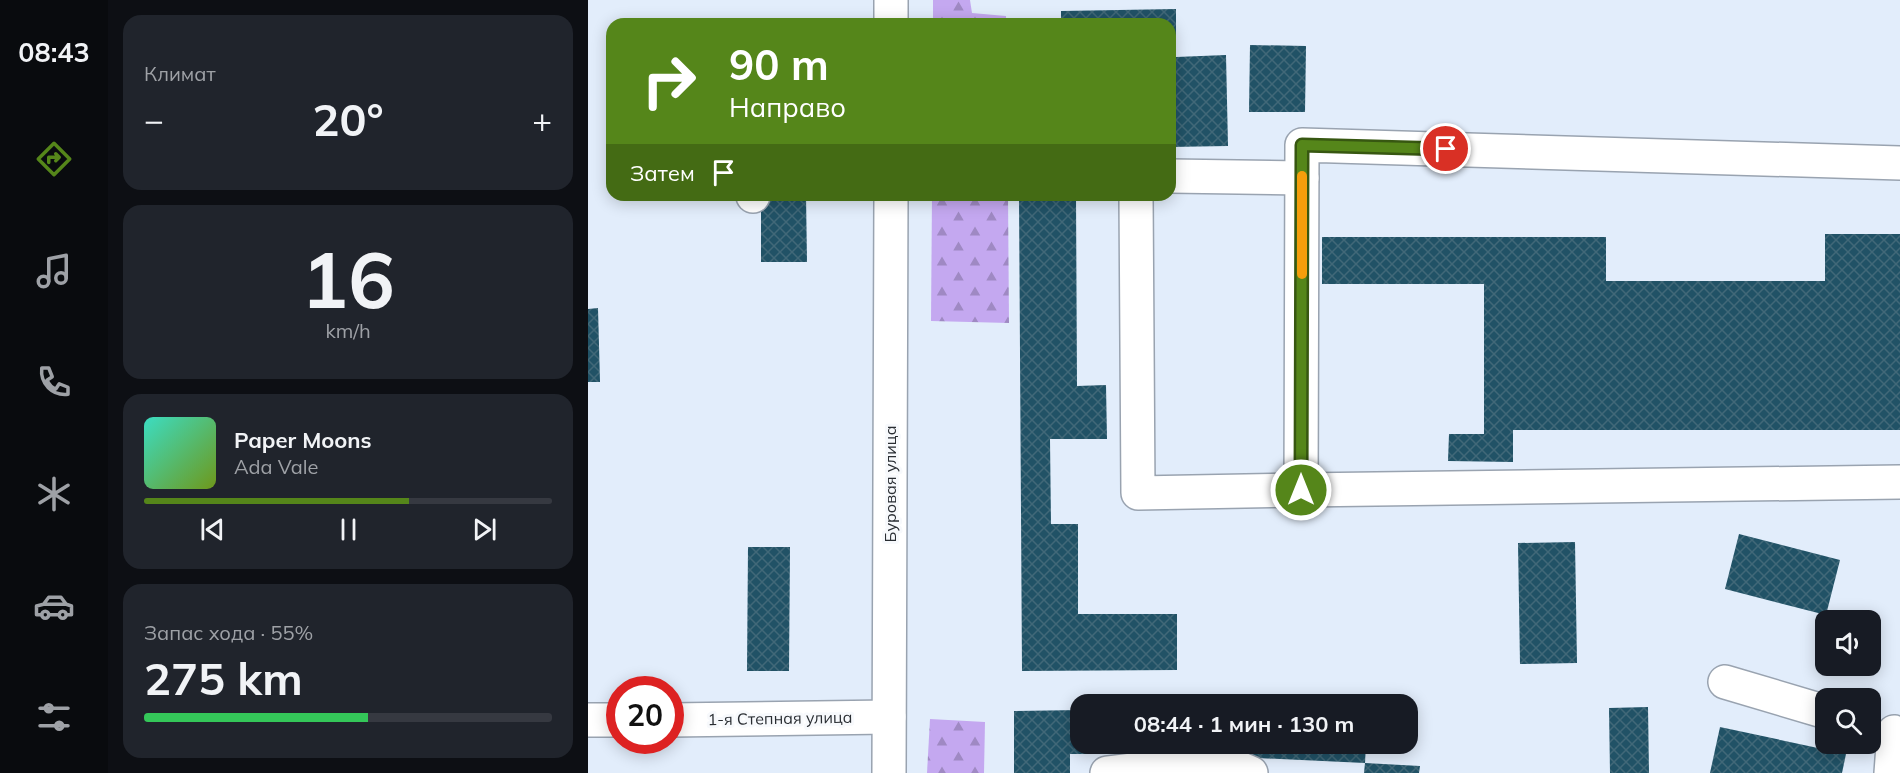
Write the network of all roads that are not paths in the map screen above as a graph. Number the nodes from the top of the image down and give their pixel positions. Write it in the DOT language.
graph roads {
  1 [pos="891,0"];
  2 [pos="891,18"];
  3 [pos="1900,163"];
  4 [pos="1176,176"];
  5 [pos="1302,178"];
  6 [pos="891,201"];
  7 [pos="1136,201"];
  8 [pos="1900,482"];
  9 [pos="1301,490"];
  10 [pos="1725,682"];
  11 [pos="1815,708"];
  12 [pos="889,717"];
  13 [pos="588,720"];
  14 [pos="606,720"];
  15 [pos="684,720"];
  16 [pos="1888,730"];
  17 [pos="889,773"];
  18 [pos="1107,773"];
  19 [pos="1251,773"];
  20 [pos="1891,773"];
  1 -- 2 [label="main road"];
  3 -- 5 [label="main road"];
  4 -- 5 [label="main road"];
  5 -- 9 [label="main road"];
  6 -- 12 [label="main road, Буровая улица"];
  7 -- 9 [label="main road"];
  8 -- 9 [label="main road"];
  10 -- 11 [label="main road"];
  12 -- 15 [label="main road, 1-я Степная улица"];
  12 -- 17 [label="main road, Буровая улица"];
  13 -- 14 [label="main road"];
  16 -- 20 [label="main road"];
  18 -- 19 [label="main road"];
}
